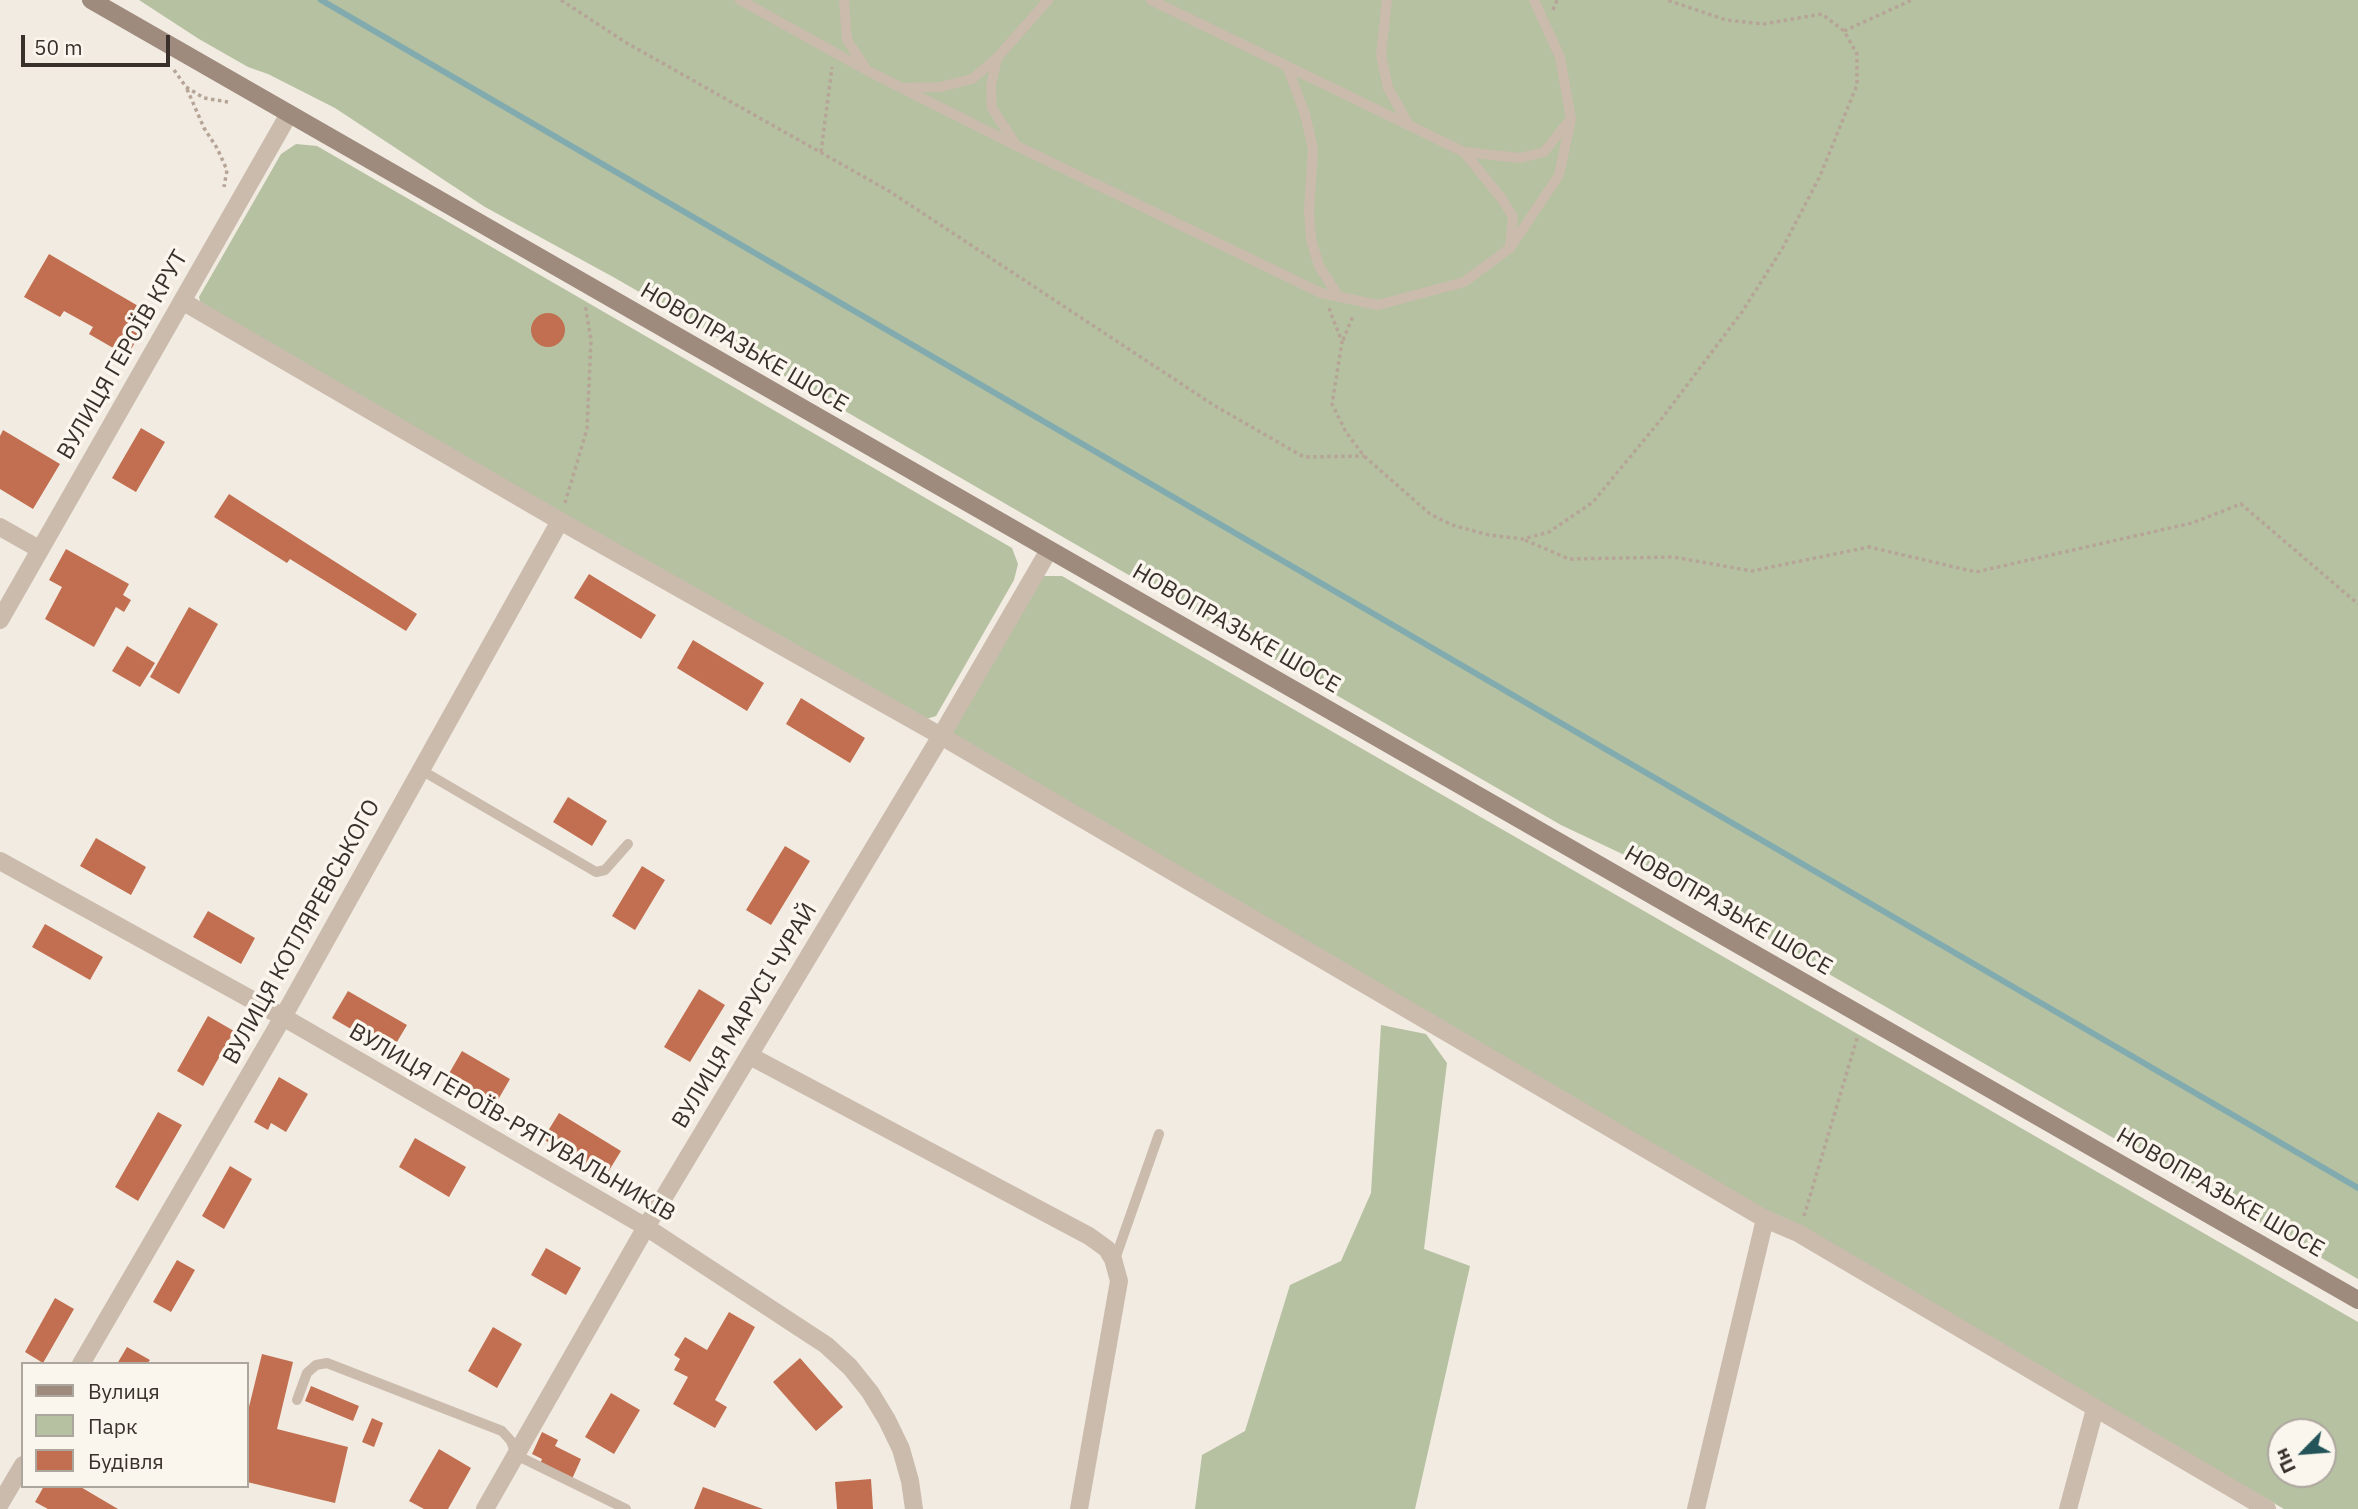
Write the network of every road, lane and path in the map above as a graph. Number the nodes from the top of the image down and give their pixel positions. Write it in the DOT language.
graph roads {
  1 [pos="91,0"];
  2 [pos="561,0"];
  3 [pos="740,0"];
  4 [pos="845,0"];
  5 [pos="1048,0"];
  6 [pos="1151,0"];
  7 [pos="1387,0"];
  8 [pos="1534,0"];
  9 [pos="1667,0"];
  10 [pos="1912,0"];
  11 [pos="1844,31"];
  12 [pos="834,51"];
  13 [pos="997,58"];
  14 [pos="1287,66"];
  15 [pos="173,69"];
  16 [pos="868,71"];
  17 [pos="186,87"];
  18 [pos="902,88"];
  19 [pos="235,106"];
  20 [pos="289,114"];
  21 [pos="1571,119"];
  22 [pos="1409,125"];
  23 [pos="1017,146"];
  24 [pos="821,152"];
  25 [pos="1464,152"];
  26 [pos="223,195"];
  27 [pos="1510,248"];
  28 [pos="582,283"];
  29 [pos="1321,293"];
  30 [pos="1339,297"];
  31 [pos="182,301"];
  32 [pos="1378,305"];
  33 [pos="1342,342"];
  34 [pos="1364,456"];
  35 [pos="560,521"];
  36 [pos="0,527"];
  37 [pos="1523,539"];
  38 [pos="39,550"];
  39 [pos="1049,550"];
  40 [pos="2358,604"];
  41 [pos="0,620"];
  42 [pos="941,736"];
  43 [pos="421,769"];
  44 [pos="628,844"];
  45 [pos="0,862"];
  46 [pos="283,1017"];
  47 [pos="1864,1017"];
  48 [pos="750,1056"];
  49 [pos="1159,1133"];
  50 [pos="1765,1219"];
  51 [pos="646,1227"];
  52 [pos="1798,1233"];
  53 [pos="1114,1262"];
  54 [pos="2358,1300"];
  55 [pos="82,1362"];
  56 [pos="297,1400"];
  57 [pos="2095,1409"];
  58 [pos="516,1455"];
  59 [pos="21,1468"];
  60 [pos="0,1504"];
  61 [pos="485,1509"];
  62 [pos="626,1509"];
  63 [pos="914,1509"];
  64 [pos="1079,1509"];
  65 [pos="1696,1509"];
  66 [pos="2068,1509"];
  67 [pos="2267,1509"];
  1 -- 20 [label="main road, НОВОПРАЗЬКЕ ШОСЕ"];
  2 -- 24 [label="path"];
  3 -- 12 [label="lane"];
  4 -- 16 [label="lane"];
  5 -- 13 [label="lane"];
  6 -- 14 [label="lane"];
  7 -- 22 [label="lane"];
  8 -- 21 [label="lane"];
  9 -- 11 [label="path"];
  10 -- 11 [label="path"];
  11 -- 37 [label="path"];
  12 -- 16 [label="lane"];
  12 -- 24 [label="path"];
  13 -- 18 [label="lane"];
  13 -- 23 [label="lane"];
  14 -- 22 [label="lane"];
  14 -- 30 [label="lane"];
  15 -- 17 [label="path"];
  16 -- 18 [label="lane"];
  17 -- 19 [label="path"];
  17 -- 26 [label="path"];
  18 -- 23 [label="lane"];
  20 -- 28 [label="main road, НОВОПРАЗЬКЕ ШОСЕ"];
  20 -- 31 [label="street, ВУЛИЦЯ ГЕРОЇВ КРУТ"];
  21 -- 25 [label="lane"];
  21 -- 27 [label="lane"];
  22 -- 25 [label="lane"];
  23 -- 29 [label="lane"];
  24 -- 34 [label="path"];
  25 -- 27 [label="lane"];
  27 -- 32 [label="lane"];
  28 -- 35 [label="path"];
  28 -- 39 [label="main road, НОВОПРАЗЬКЕ ШОСЕ"];
  29 -- 30 [label="lane"];
  29 -- 33 [label="path"];
  30 -- 32 [label="lane"];
  31 -- 35 [label="street"];
  31 -- 38 [label="street, ВУЛИЦЯ ГЕРОЇВ КРУТ"];
  32 -- 33 [label="path"];
  33 -- 34 [label="path"];
  34 -- 37 [label="path"];
  35 -- 42 [label="street"];
  35 -- 43 [label="street, ВУЛИЦЯ КОТЛЯРЕВСЬКОГО"];
  36 -- 38 [label="street"];
  37 -- 40 [label="path"];
  38 -- 41 [label="street, ВУЛИЦЯ ГЕРОЇВ КРУТ"];
  39 -- 42 [label="street, ВУЛИЦЯ МАРУСІ ЧУРАЙ"];
  39 -- 47 [label="main road, НОВОПРАЗЬКЕ ШОСЕ"];
  42 -- 48 [label="street, ВУЛИЦЯ МАРУСІ ЧУРАЙ"];
  42 -- 50 [label="street"];
  43 -- 44 [label="lane"];
  43 -- 46 [label="street, ВУЛИЦЯ КОТЛЯРЕВСЬКОГО"];
  45 -- 46 [label="street, ВУЛИЦЯ ГЕРОЇВ-РЯТУВАЛЬНИКІВ"];
  46 -- 51 [label="street, ВУЛИЦЯ ГЕРОЇВ-РЯТУВАЛЬНИКІВ"];
  46 -- 55 [label="street, ВУЛИЦЯ КОТЛЯРЕВСЬКОГО"];
  47 -- 52 [label="path"];
  47 -- 54 [label="main road, НОВОПРАЗЬКЕ ШОСЕ"];
  48 -- 51 [label="street, ВУЛИЦЯ МАРУСІ ЧУРАЙ"];
  48 -- 53 [label="street"];
  49 -- 53 [label="lane"];
  50 -- 52 [label="street"];
  50 -- 65 [label="street"];
  51 -- 58 [label="street, ВУЛИЦЯ МАРУСІ ЧУРАЙ"];
  51 -- 63 [label="street, ВУЛИЦЯ ГЕРОЇВ-РЯТУВАЛЬНИКІВ"];
  52 -- 57 [label="street"];
  53 -- 64 [label="street"];
  56 -- 58 [label="lane"];
  57 -- 66 [label="street"];
  57 -- 67 [label="street"];
  58 -- 61 [label="street, ВУЛИЦЯ МАРУСІ ЧУРАЙ"];
  58 -- 62 [label="lane"];
  59 -- 60 [label="street"];
}
